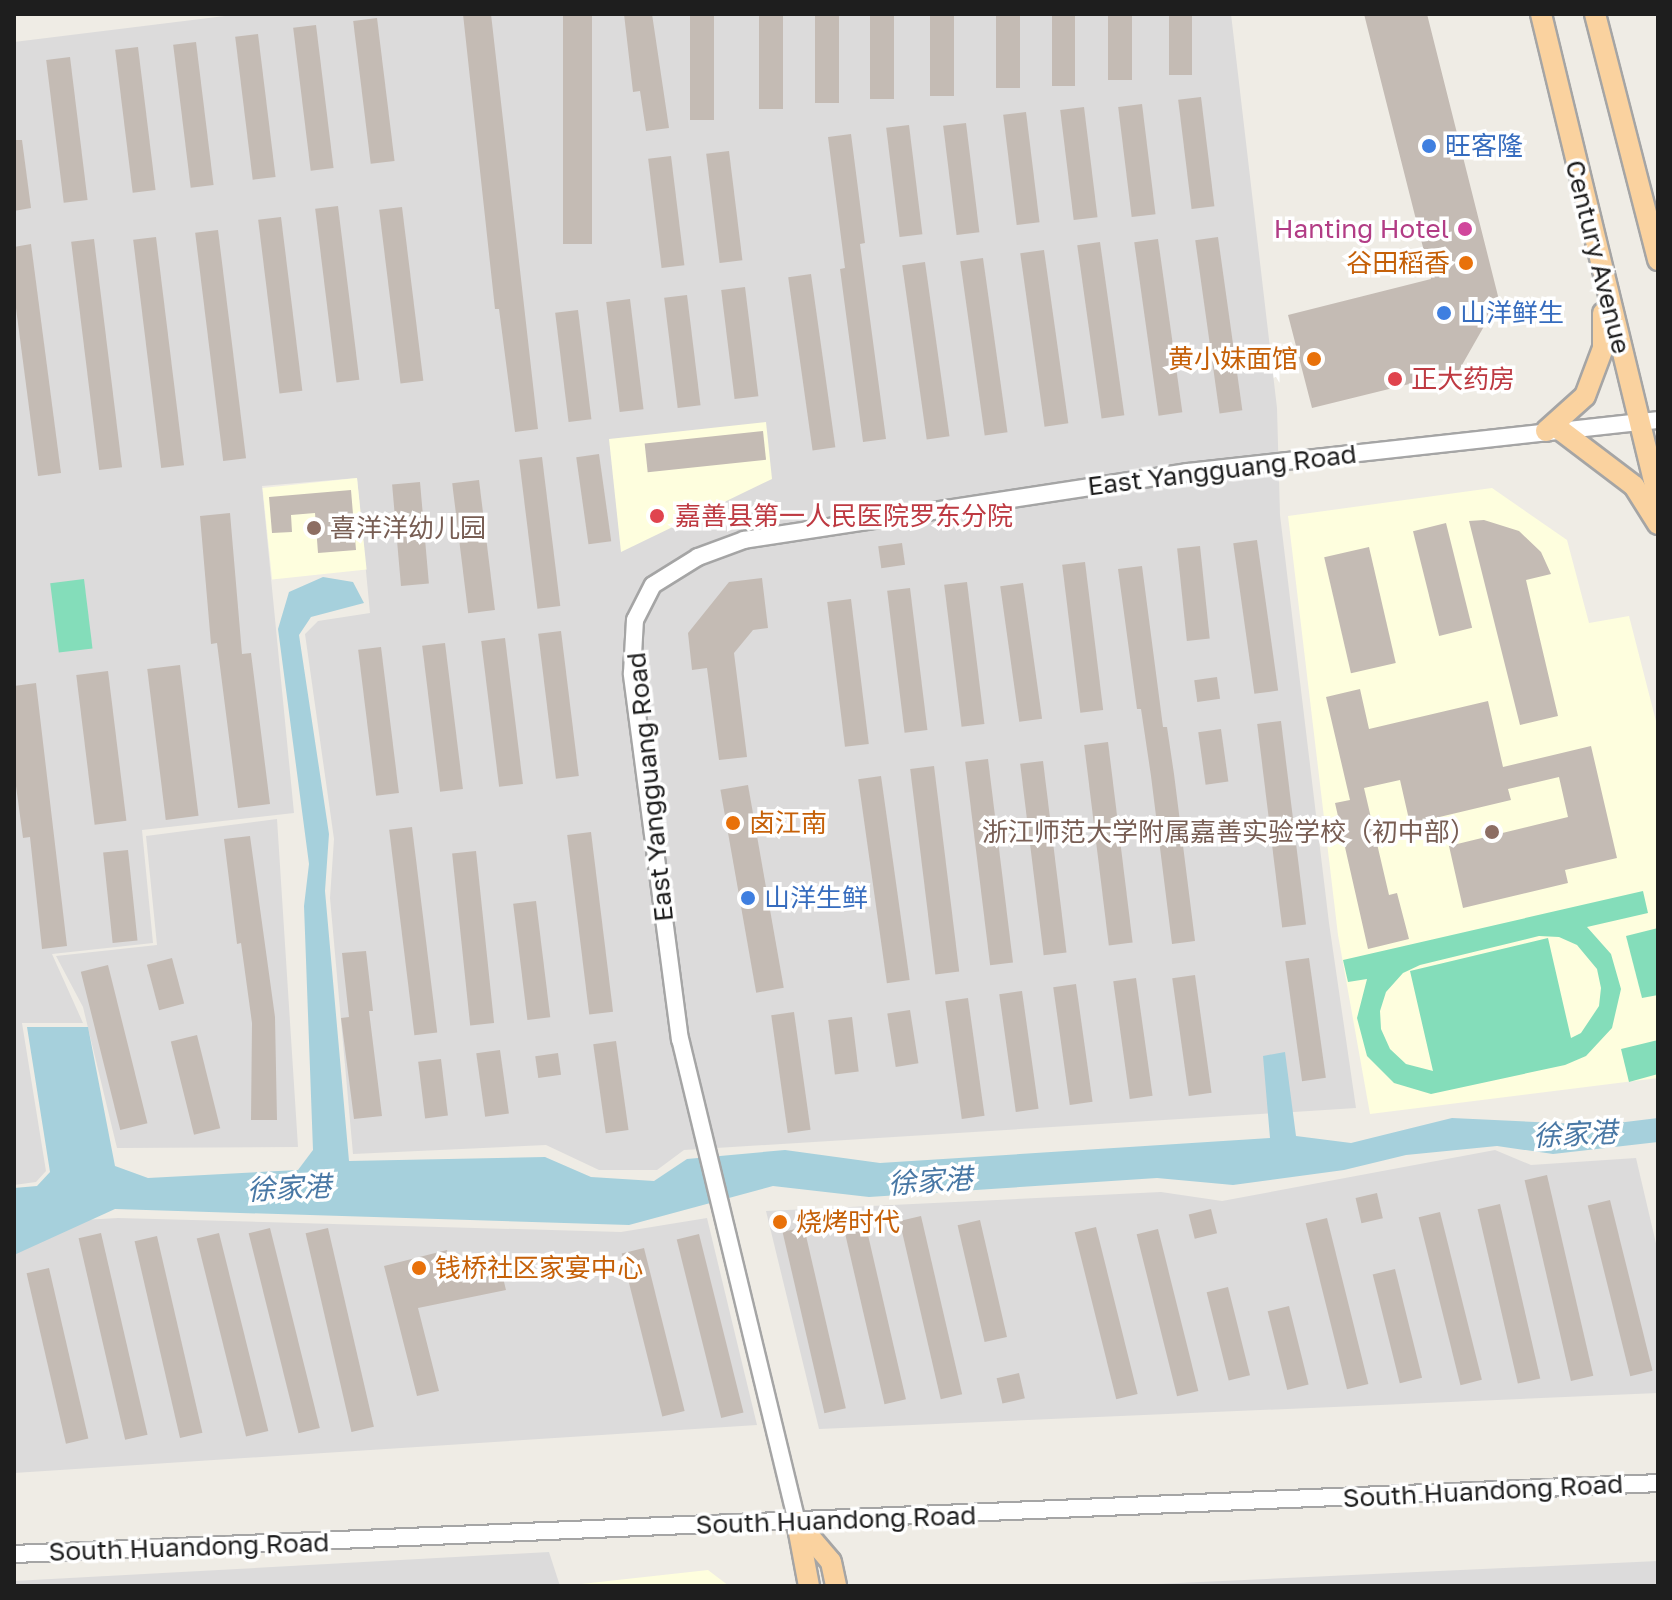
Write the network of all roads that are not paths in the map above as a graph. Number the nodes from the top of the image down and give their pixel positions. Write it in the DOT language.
graph roads {
  1 [pos="1541,14"];
  2 [pos="1595,14"];
  3 [pos="1580,188"];
  4 [pos="1658,260"];
  5 [pos="1648,420"];
  6 [pos="1552,430"];
  7 [pos="1658,499"];
  8 [pos="1658,524"];
  9 [pos="1658,1483"];
  10 [pos="797,1522"];
  11 [pos="14,1554"];
  12 [pos="809,1586"];
  13 [pos="836,1586"];
  1 -- 3 [label="main road, Century Avenue"];
  2 -- 4 [label="main road"];
  3 -- 5 [label="main road, Century Avenue"];
  3 -- 6 [label="main road"];
  5 -- 6 [label="street, East Yangguang Road"];
  5 -- 7 [label="main road, Century Avenue"];
  6 -- 8 [label="main road"];
  6 -- 10 [label="street, East Yangguang Road"];
  9 -- 10 [label="street, South Huandong Road"];
  10 -- 11 [label="street, South Huandong Road"];
  10 -- 12 [label="main road, East Yangguang Road"];
  10 -- 13 [label="main road, East Yangguang Road"];
}
